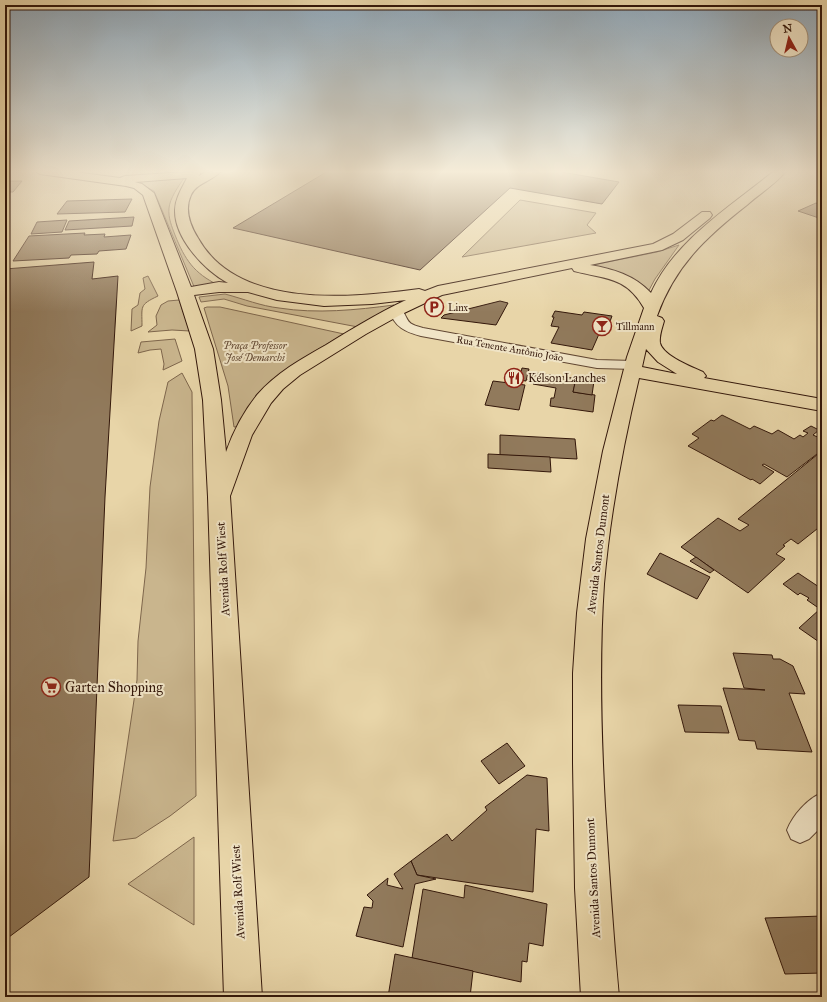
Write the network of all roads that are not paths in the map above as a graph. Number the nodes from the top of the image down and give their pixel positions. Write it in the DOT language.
graph roads {
  1 [pos="157,218"];
  2 [pos="182,218"];
  3 [pos="702,218"];
  4 [pos="725,218"];
  5 [pos="554,268"];
  6 [pos="666,279"];
  7 [pos="253,289"];
  8 [pos="185,292"];
  9 [pos="438,292"];
  10 [pos="652,308"];
  11 [pos="396,311"];
  12 [pos="633,368"];
  13 [pos="736,390"];
  14 [pos="822,405"];
  15 [pos="219,498"];
  16 [pos="822,806"];
  17 [pos="800,830"];
  18 [pos="243,997"];
  19 [pos="600,997"];
  1 -- 8 [label="main road, Avenida Rolf Wiest"];
  2 -- 7 [label="main road"];
  3 -- 5 [label="main road"];
  4 -- 6 [label="main road, Avenida Santos Dumont"];
  5 -- 9 [label="main road"];
  5 -- 10 [label="main road"];
  6 -- 10 [label="main road, Avenida Santos Dumont"];
  6 -- 13 [label="main road"];
  7 -- 8 [label="main road"];
  7 -- 9 [label="main road"];
  8 -- 15 [label="main road, Avenida Rolf Wiest"];
  9 -- 11 [label="main road"];
  10 -- 12 [label="main road, Avenida Santos Dumont"];
  11 -- 12 [label="street, Rua Tenente Antônio João"];
  11 -- 15 [label="main road"];
  12 -- 13 [label="main road, Rua Tenente Antônio João"];
  12 -- 19 [label="main road, Avenida Santos Dumont"];
  13 -- 14 [label="main road, Rua Tenente Antônio João"];
  15 -- 18 [label="main road, Avenida Rolf Wiest"];
  16 -- 17 [label="street"];
}
